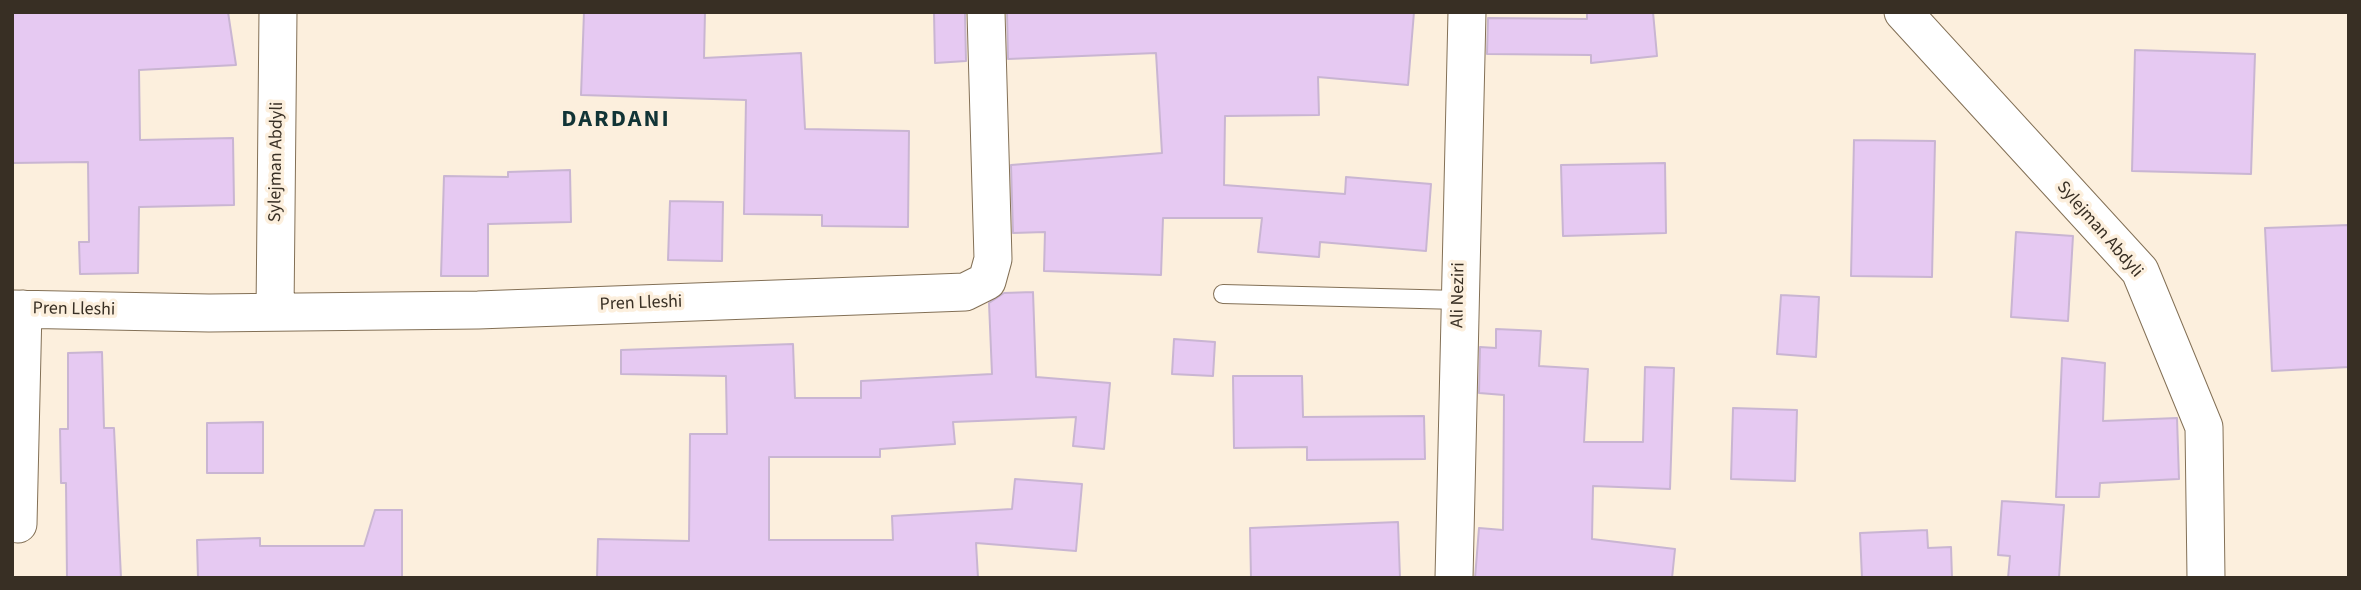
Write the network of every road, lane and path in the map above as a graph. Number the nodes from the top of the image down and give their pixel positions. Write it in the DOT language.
graph roads {
  1 [pos="278,12"];
  2 [pos="986,12"];
  3 [pos="1467,12"];
  4 [pos="1903,12"];
  5 [pos="1223,294"];
  6 [pos="1459,300"];
  7 [pos="17,309"];
  8 [pos="275,312"];
  9 [pos="18,524"];
  10 [pos="1454,578"];
  11 [pos="2206,578"];
  1 -- 8 [label="street, Sylejman Abdyli"];
  2 -- 8 [label="street, Pren Lleshi"];
  3 -- 6 [label="street, Ali Neziri"];
  4 -- 11 [label="street, Sylejman Abdyli"];
  5 -- 6 [label="lane"];
  6 -- 10 [label="street, Ali Neziri"];
  7 -- 8 [label="street, Pren Lleshi"];
  7 -- 9 [label="street, Pren Lleshi"];
}
